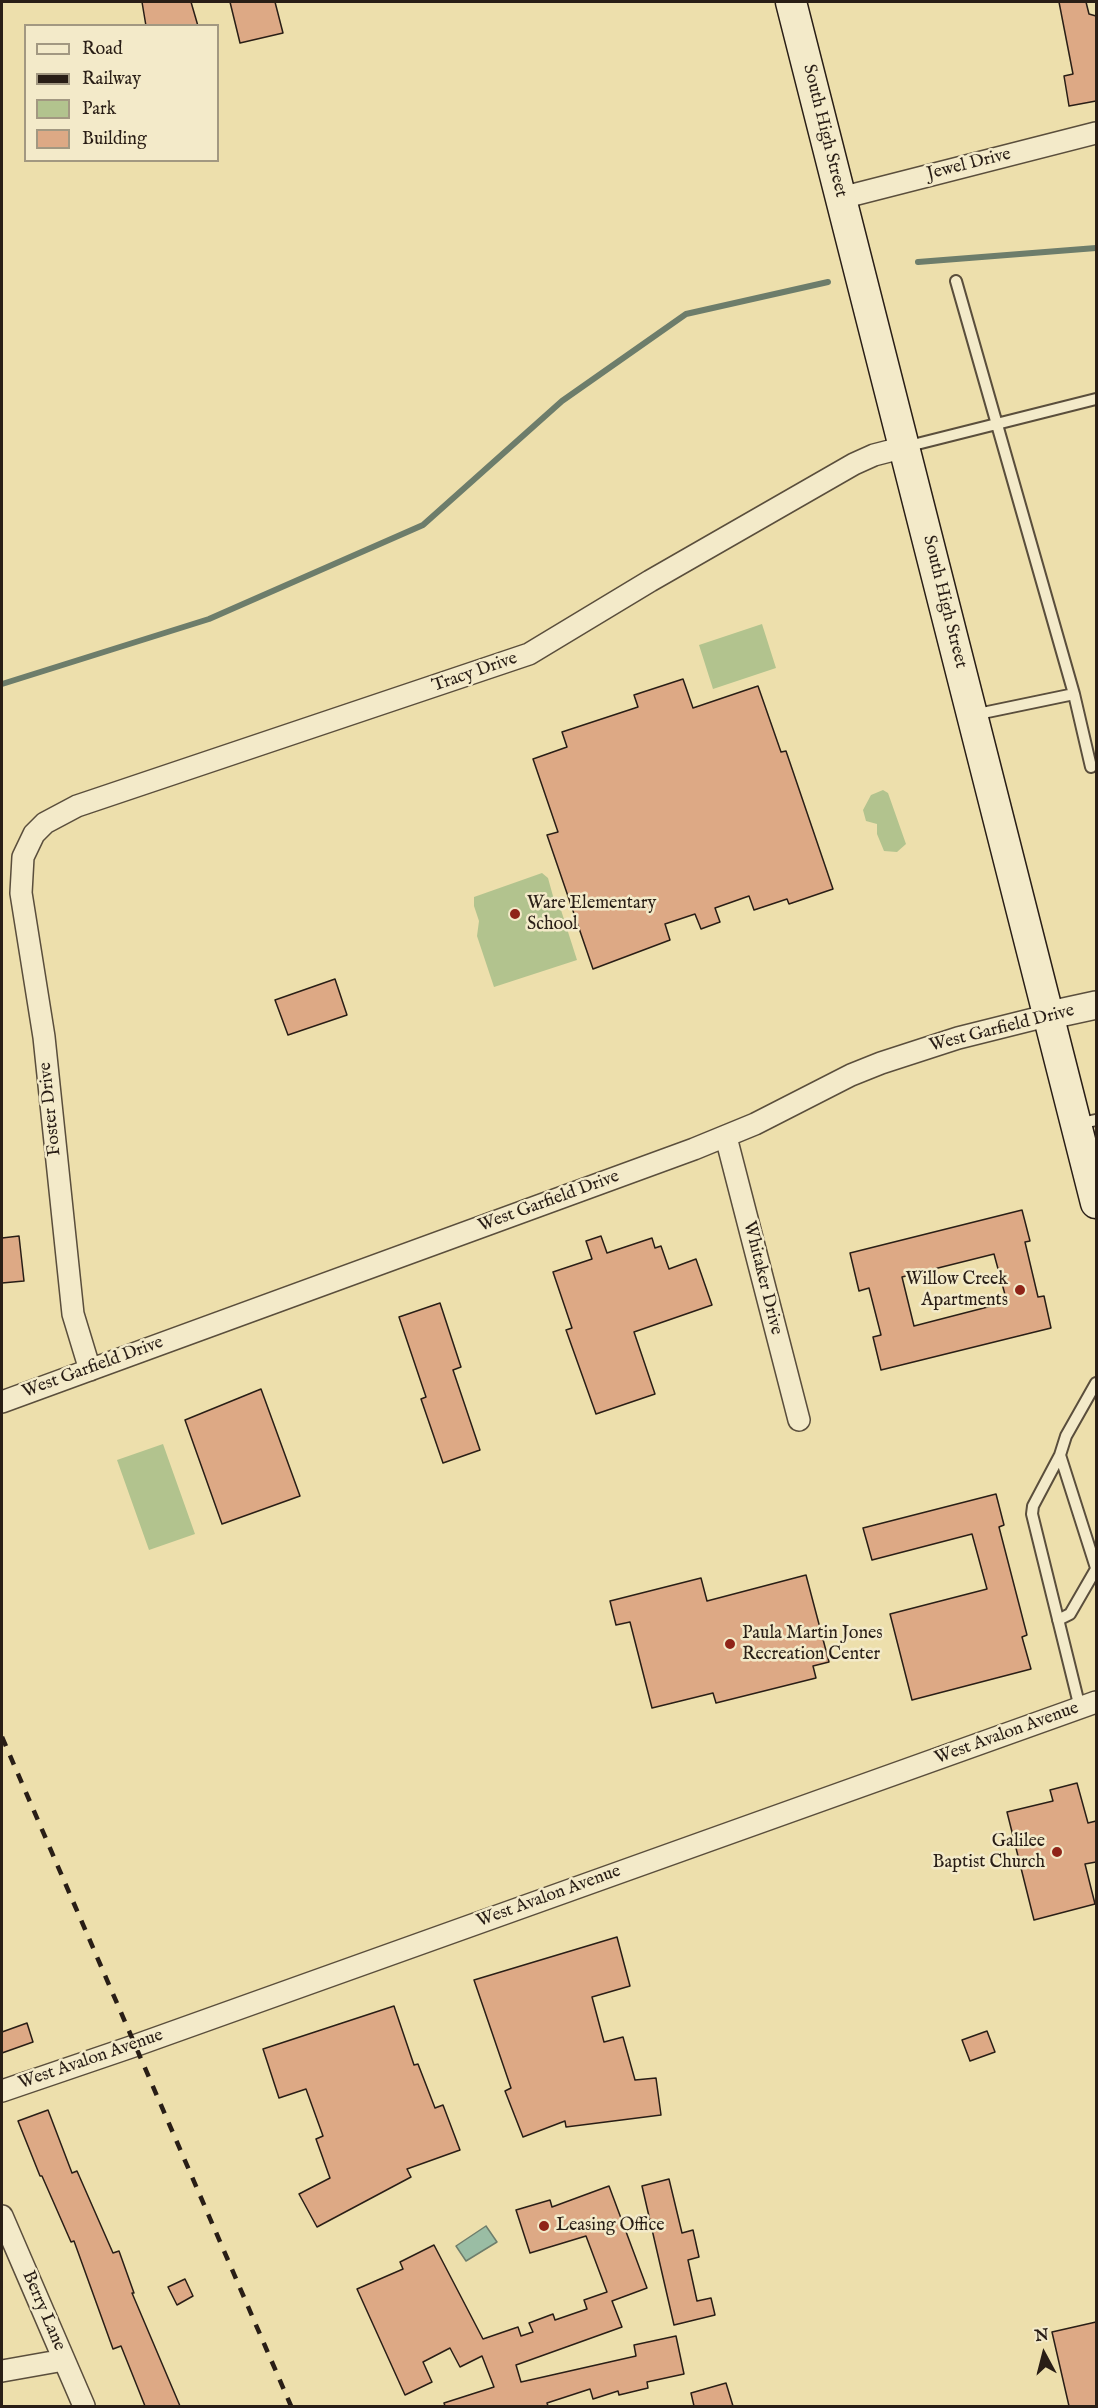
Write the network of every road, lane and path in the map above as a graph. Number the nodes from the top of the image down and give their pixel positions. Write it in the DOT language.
graph roads {
  1 [pos="791,2"];
  2 [pos="1096,133"];
  3 [pos="841,198"];
  4 [pos="956,281"];
  5 [pos="1096,399"];
  6 [pos="995,425"];
  7 [pos="904,447"];
  8 [pos="1074,694"];
  9 [pos="973,716"];
  10 [pos="1091,767"];
  11 [pos="26,848"];
  12 [pos="1096,1005"];
  13 [pos="1050,1015"];
  14 [pos="1087,1122"];
  15 [pos="726,1137"];
  16 [pos="1096,1203"];
  17 [pos="90,1370"];
  18 [pos="1096,1383"];
  19 [pos="2,1402"];
  20 [pos="799,1420"];
  21 [pos="1060,1455"];
  22 [pos="1096,1568"];
  23 [pos="1058,1620"];
  24 [pos="1088,1705"];
  25 [pos="2,2091"];
  26 [pos="2,2216"];
  27 [pos="64,2360"];
  28 [pos="2,2371"];
  29 [pos="84,2406"];
  1 -- 3 [label="main road, South High Street"];
  2 -- 3 [label="street, Jewel Drive"];
  3 -- 7 [label="main road, South High Street"];
  4 -- 6 [label="lane"];
  5 -- 6 [label="lane"];
  6 -- 7 [label="lane"];
  6 -- 8 [label="lane"];
  7 -- 9 [label="main road, South High Street"];
  7 -- 11 [label="street, Tracy Drive"];
  8 -- 9 [label="lane"];
  8 -- 10 [label="lane"];
  9 -- 13 [label="main road, South High Street"];
  11 -- 17 [label="street, Foster Drive"];
  12 -- 13 [label="street, West Garfield Drive"];
  13 -- 14 [label="main road, South High Street"];
  13 -- 15 [label="street, West Garfield Drive"];
  14 -- 16 [label="main road, South High Street"];
  15 -- 17 [label="street, West Garfield Drive"];
  15 -- 20 [label="street, Whitaker Drive"];
  17 -- 19 [label="street, West Garfield Drive"];
  18 -- 21 [label="lane"];
  21 -- 22 [label="lane"];
  21 -- 23 [label="lane"];
  22 -- 23 [label="lane"];
  23 -- 24 [label="lane"];
  24 -- 25 [label="street, West Avalon Avenue"];
  26 -- 27 [label="street, Berry Lane"];
  27 -- 28 [label="street"];
  27 -- 29 [label="street, Berry Lane"];
}
